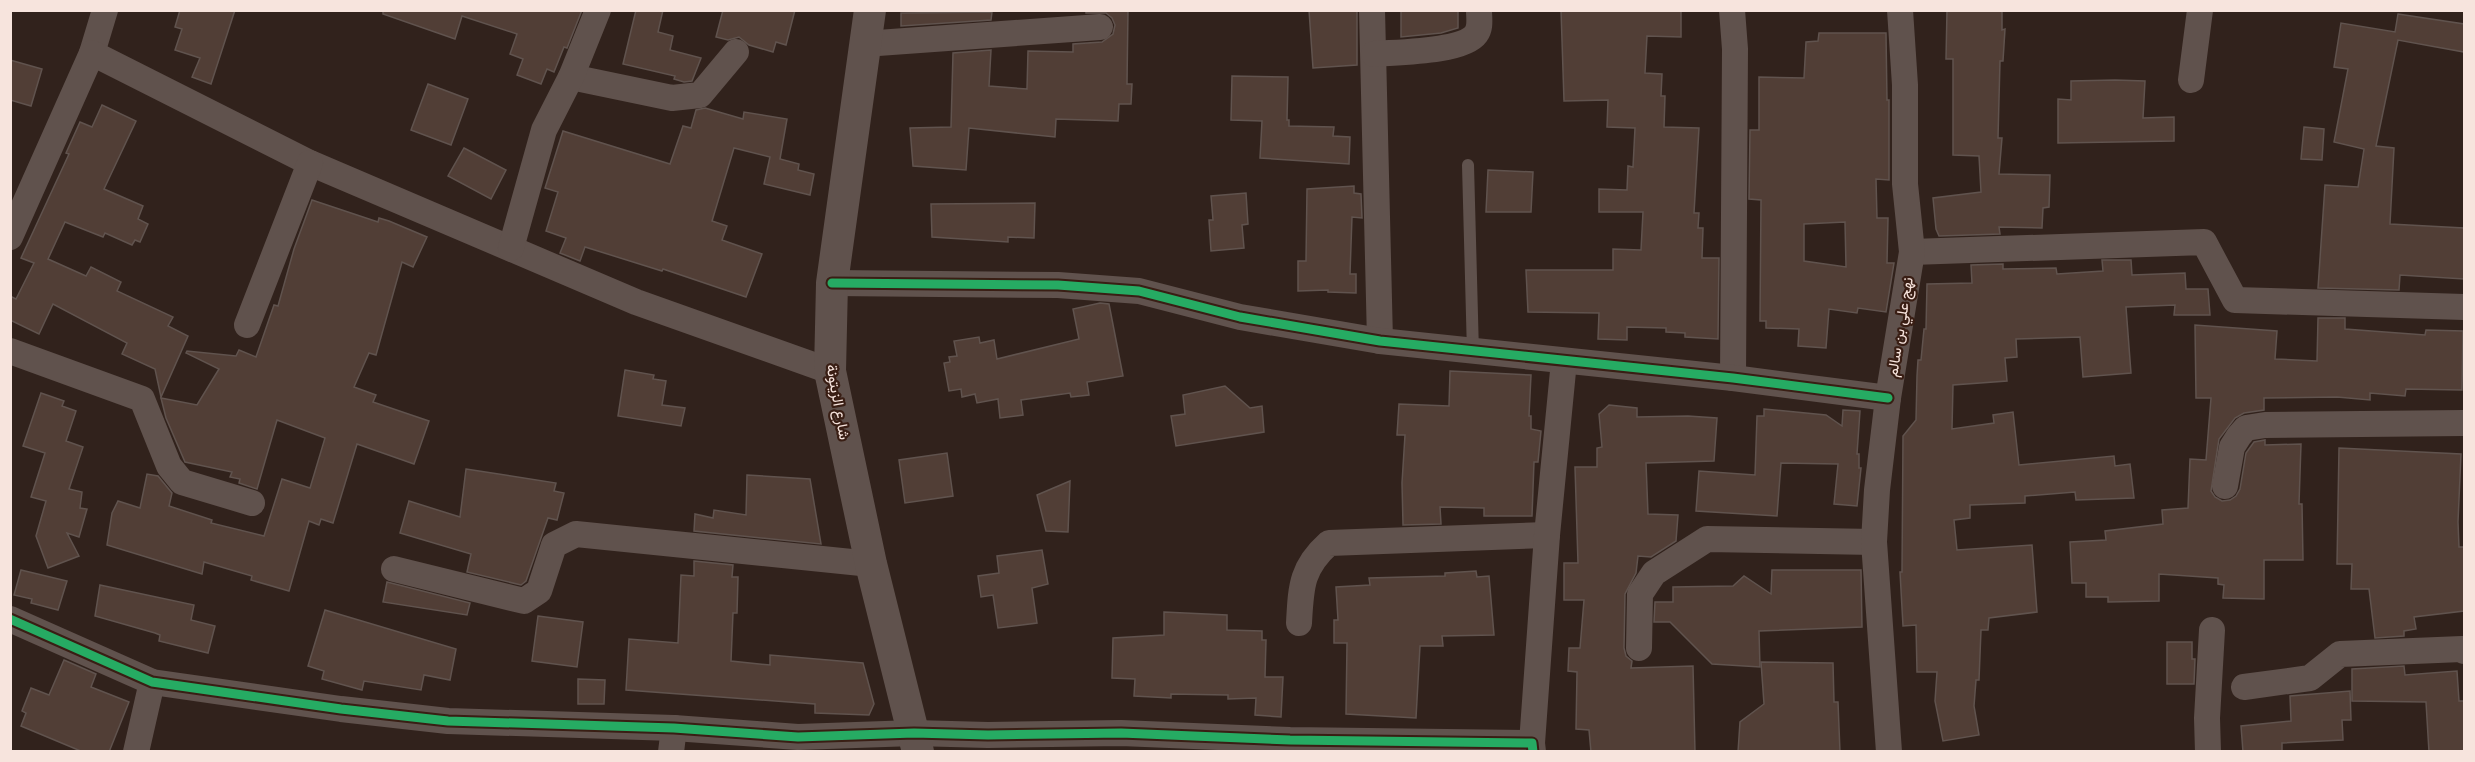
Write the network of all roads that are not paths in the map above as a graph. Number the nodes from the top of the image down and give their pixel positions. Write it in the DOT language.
graph roads {
  1 [pos="105,10"];
  2 [pos="598,10"];
  3 [pos="870,10"];
  4 [pos="1372,10"];
  5 [pos="1479,10"];
  6 [pos="1732,10"];
  7 [pos="1900,10"];
  8 [pos="2200,10"];
  9 [pos="1100,27"];
  10 [pos="864,44"];
  11 [pos="736,52"];
  12 [pos="92,53"];
  13 [pos="1374,54"];
  14 [pos="571,77"];
  15 [pos="2191,81"];
  16 [pos="310,163"];
  17 [pos="1468,165"];
  18 [pos="10,237"];
  19 [pos="511,248"];
  20 [pos="1912,252"];
  21 [pos="832,283"];
  22 [pos="2464,307"];
  23 [pos="247,325"];
  24 [pos="1380,341"];
  25 [pos="10,351"];
  26 [pos="1473,352"];
  27 [pos="1564,361"];
  28 [pos="830,371"];
  29 [pos="1732,378"];
  30 [pos="1888,398"];
  31 [pos="2464,423"];
  32 [pos="2225,486"];
  33 [pos="252,503"];
  34 [pos="1547,535"];
  35 [pos="1874,542"];
  36 [pos="871,564"];
  37 [pos="394,568"];
  38 [pos="10,619"];
  39 [pos="1299,623"];
  40 [pos="2212,630"];
  41 [pos="1639,648"];
  42 [pos="2464,651"];
  43 [pos="152,682"];
  44 [pos="2244,687"];
  45 [pos="672,740"];
  46 [pos="916,742"];
  47 [pos="1532,747"];
  48 [pos="136,752"];
  49 [pos="1889,752"];
  50 [pos="2208,752"];
  1 -- 12 [label="street"];
  2 -- 14 [label="street"];
  3 -- 10 [label="street, شارع الزيتونة"];
  4 -- 13 [label="street"];
  5 -- 13 [label="street"];
  6 -- 29 [label="street"];
  7 -- 20 [label="street, نهج علي بن سالم"];
  8 -- 15 [label="street"];
  9 -- 10 [label="street"];
  10 -- 21 [label="street, شارع الزيتونة"];
  11 -- 14 [label="street"];
  12 -- 16 [label="street"];
  12 -- 18 [label="street"];
  13 -- 24 [label="street"];
  14 -- 19 [label="street"];
  16 -- 19 [label="street"];
  16 -- 23 [label="street"];
  17 -- 26 [label="lane"];
  19 -- 28 [label="street"];
  20 -- 22 [label="street"];
  20 -- 30 [label="street, نهج علي بن سالم"];
  21 -- 24 [label="street"];
  21 -- 28 [label="street, شارع الزيتونة"];
  24 -- 26 [label="street"];
  25 -- 33 [label="street"];
  26 -- 27 [label="street"];
  27 -- 29 [label="street"];
  27 -- 34 [label="street"];
  28 -- 36 [label="street, شارع الزيتونة"];
  29 -- 30 [label="street"];
  30 -- 35 [label="street, نهج علي بن سالم"];
  31 -- 32 [label="street"];
  34 -- 39 [label="street"];
  34 -- 47 [label="street"];
  35 -- 41 [label="street"];
  35 -- 49 [label="street, نهج علي بن سالم"];
  36 -- 37 [label="street"];
  36 -- 46 [label="street, شارع الزيتونة"];
  38 -- 43 [label="street"];
  40 -- 50 [label="street"];
  42 -- 44 [label="street"];
  43 -- 45 [label="street"];
  43 -- 48 [label="street"];
  45 -- 46 [label="street"];
  46 -- 47 [label="street"];
}
